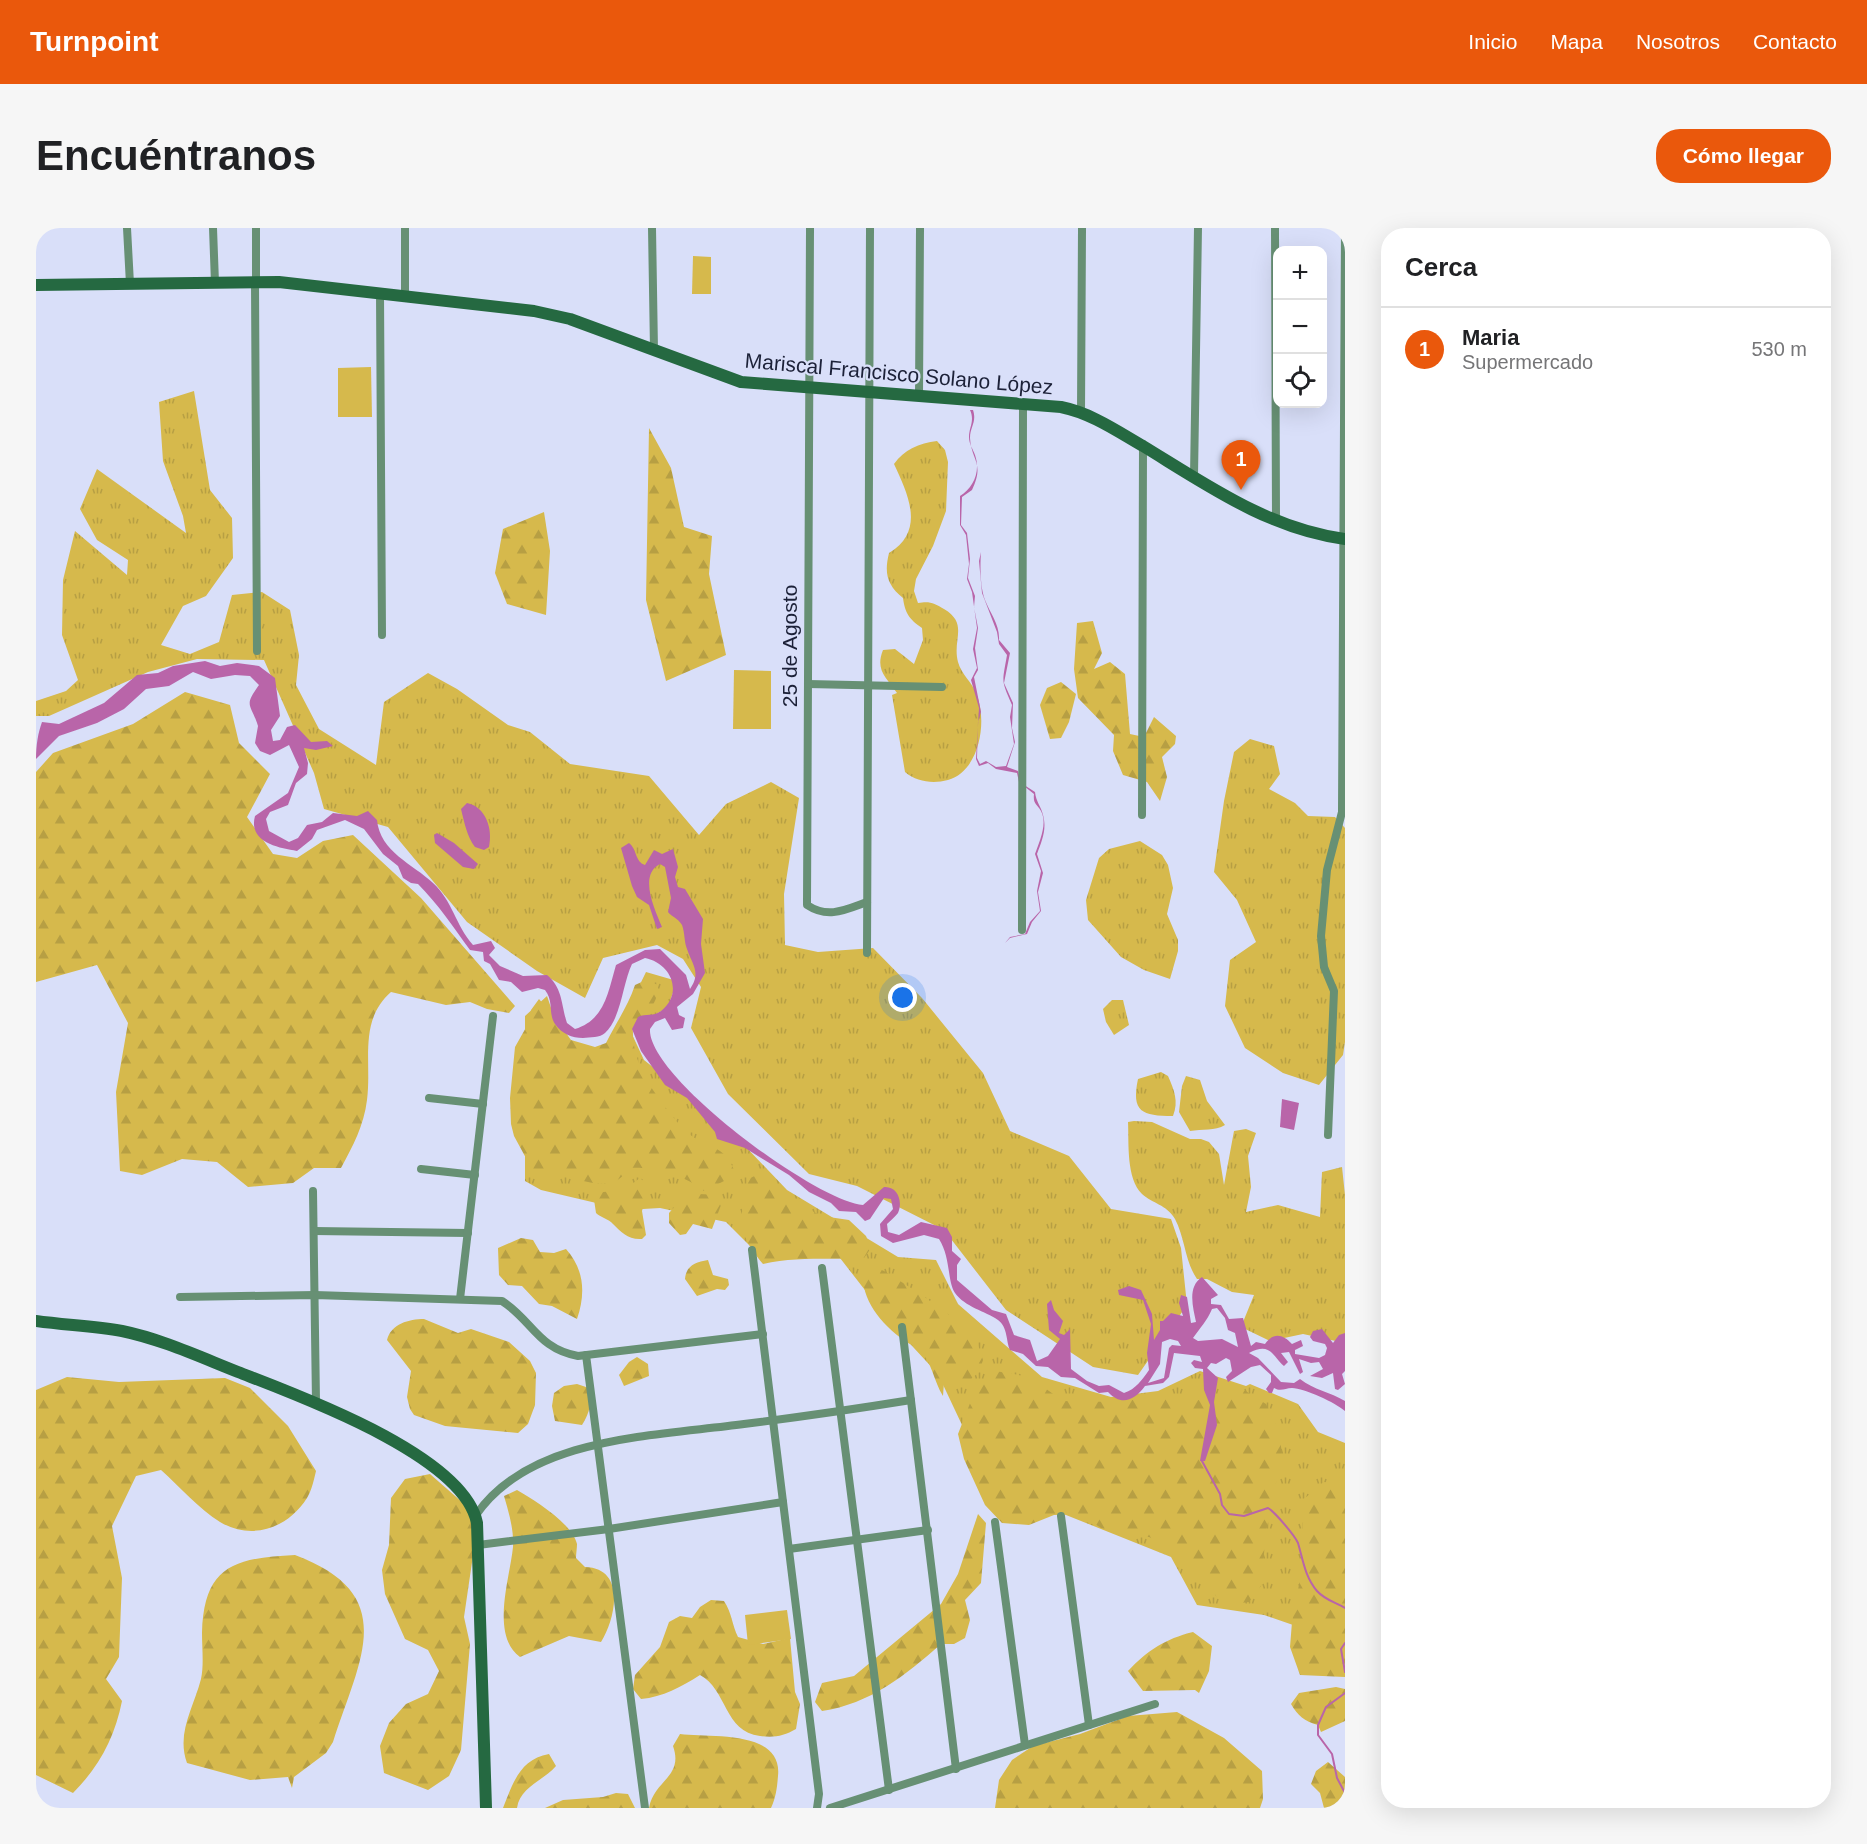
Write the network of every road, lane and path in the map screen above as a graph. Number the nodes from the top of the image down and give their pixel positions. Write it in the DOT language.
graph roads {
  1 [pos="127,228"];
  2 [pos="213,228"];
  3 [pos="256,228"];
  4 [pos="405,228"];
  5 [pos="652,228"];
  6 [pos="810,228"];
  7 [pos="870,228"];
  8 [pos="921,228"];
  9 [pos="1082,228"];
  10 [pos="1198,228"];
  11 [pos="1275,228"];
  12 [pos="1345,228"];
  13 [pos="215,283"];
  14 [pos="256,283"];
  15 [pos="130,284"];
  16 [pos="36,285"];
  17 [pos="380,293"];
  18 [pos="405,297"];
  19 [pos="654,350"];
  20 [pos="808,388"];
  21 [pos="868,392"];
  22 [pos="919,396"];
  23 [pos="1023,403"];
  24 [pos="1081,412"];
  25 [pos="1143,446"];
  26 [pos="1194,476"];
  27 [pos="1276,521"];
  28 [pos="1344,539"];
  29 [pos="382,635"];
  30 [pos="257,651"];
  31 [pos="808,684"];
  32 [pos="868,685"];
  33 [pos="942,687"];
  34 [pos="1142,815"];
  35 [pos="867,902"];
  36 [pos="1022,930"];
  37 [pos="867,953"];
  38 [pos="494,1016"];
  39 [pos="429,1098"];
  40 [pos="483,1104"];
  41 [pos="1328,1135"];
  42 [pos="421,1169"];
  43 [pos="475,1175"];
  44 [pos="313,1191"];
  45 [pos="314,1231"];
  46 [pos="468,1233"];
  47 [pos="752,1250"];
  48 [pos="822,1268"];
  49 [pos="315,1295"];
  50 [pos="180,1297"];
  51 [pos="460,1299"];
  52 [pos="36,1321"];
  53 [pos="902,1327"];
  54 [pos="763,1334"];
  55 [pos="586,1355"];
  56 [pos="911,1400"];
  57 [pos="316,1402"];
  58 [pos="842,1411"];
  59 [pos="773,1420"];
  60 [pos="598,1444"];
  61 [pos="783,1502"];
  62 [pos="476,1515"];
  63 [pos="1061,1516"];
  64 [pos="995,1522"];
  65 [pos="609,1529"];
  66 [pos="928,1530"];
  67 [pos="859,1540"];
  68 [pos="478,1545"];
  69 [pos="789,1549"];
  70 [pos="1155,1704"];
  71 [pos="1089,1725"];
  72 [pos="1025,1745"];
  73 [pos="956,1769"];
  74 [pos="889,1790"];
  75 [pos="486,1808"];
  76 [pos="645,1808"];
  77 [pos="817,1808"];
  78 [pos="830,1808"];
  1 -- 15 [label="street"];
  2 -- 13 [label="street"];
  3 -- 14 [label="street"];
  4 -- 18 [label="street"];
  5 -- 19 [label="street"];
  6 -- 20 [label="street, 25 de Agosto"];
  7 -- 21 [label="street"];
  8 -- 22 [label="street"];
  9 -- 24 [label="street"];
  10 -- 26 [label="street"];
  11 -- 27 [label="street"];
  12 -- 28 [label="street"];
  13 -- 14 [label="main road, Mariscal Francisco Solano López"];
  13 -- 15 [label="main road, Mariscal Francisco Solano López"];
  14 -- 17 [label="main road, Mariscal Francisco Solano López"];
  14 -- 30 [label="street"];
  15 -- 16 [label="main road, Mariscal Francisco Solano López"];
  17 -- 18 [label="main road, Mariscal Francisco Solano López"];
  17 -- 29 [label="street"];
  18 -- 19 [label="main road, Mariscal Francisco Solano López"];
  19 -- 20 [label="main road, Mariscal Francisco Solano López"];
  20 -- 21 [label="main road, Mariscal Francisco Solano López"];
  20 -- 31 [label="street, 25 de Agosto"];
  21 -- 22 [label="main road, Mariscal Francisco Solano López"];
  21 -- 32 [label="street"];
  22 -- 23 [label="main road, Mariscal Francisco Solano López"];
  23 -- 24 [label="main road, Mariscal Francisco Solano López"];
  23 -- 36 [label="street"];
  24 -- 25 [label="main road, Mariscal Francisco Solano López"];
  25 -- 26 [label="main road, Mariscal Francisco Solano López"];
  25 -- 34 [label="street"];
  26 -- 27 [label="main road, Mariscal Francisco Solano López"];
  27 -- 28 [label="main road, Mariscal Francisco Solano López"];
  28 -- 41 [label="street"];
  31 -- 32 [label="street"];
  31 -- 35 [label="street, 25 de Agosto"];
  32 -- 33 [label="street"];
  32 -- 35 [label="street"];
  35 -- 37 [label="street"];
  38 -- 40 [label="street"];
  39 -- 40 [label="street"];
  40 -- 43 [label="street"];
  42 -- 43 [label="street"];
  43 -- 46 [label="street"];
  44 -- 45 [label="street"];
  45 -- 46 [label="street"];
  45 -- 49 [label="street"];
  46 -- 51 [label="street"];
  47 -- 54 [label="street"];
  48 -- 58 [label="street"];
  49 -- 50 [label="street"];
  49 -- 51 [label="street"];
  49 -- 57 [label="street"];
  51 -- 55 [label="street"];
  52 -- 57 [label="main road"];
  53 -- 56 [label="street"];
  54 -- 55 [label="street"];
  54 -- 59 [label="street"];
  55 -- 60 [label="street"];
  56 -- 58 [label="street"];
  56 -- 66 [label="street"];
  57 -- 62 [label="main road"];
  58 -- 59 [label="street"];
  58 -- 67 [label="street"];
  59 -- 60 [label="street"];
  59 -- 61 [label="street"];
  60 -- 62 [label="street"];
  60 -- 65 [label="street"];
  61 -- 65 [label="street"];
  61 -- 69 [label="street"];
  62 -- 68 [label="main road"];
  63 -- 71 [label="street"];
  64 -- 72 [label="street"];
  65 -- 68 [label="street"];
  65 -- 76 [label="street"];
  66 -- 67 [label="street"];
  66 -- 73 [label="street"];
  67 -- 69 [label="street"];
  67 -- 74 [label="street"];
  68 -- 75 [label="main road"];
  69 -- 77 [label="street"];
  70 -- 71 [label="street"];
  71 -- 72 [label="street"];
  72 -- 73 [label="street"];
  73 -- 74 [label="street"];
  74 -- 78 [label="street"];
}
